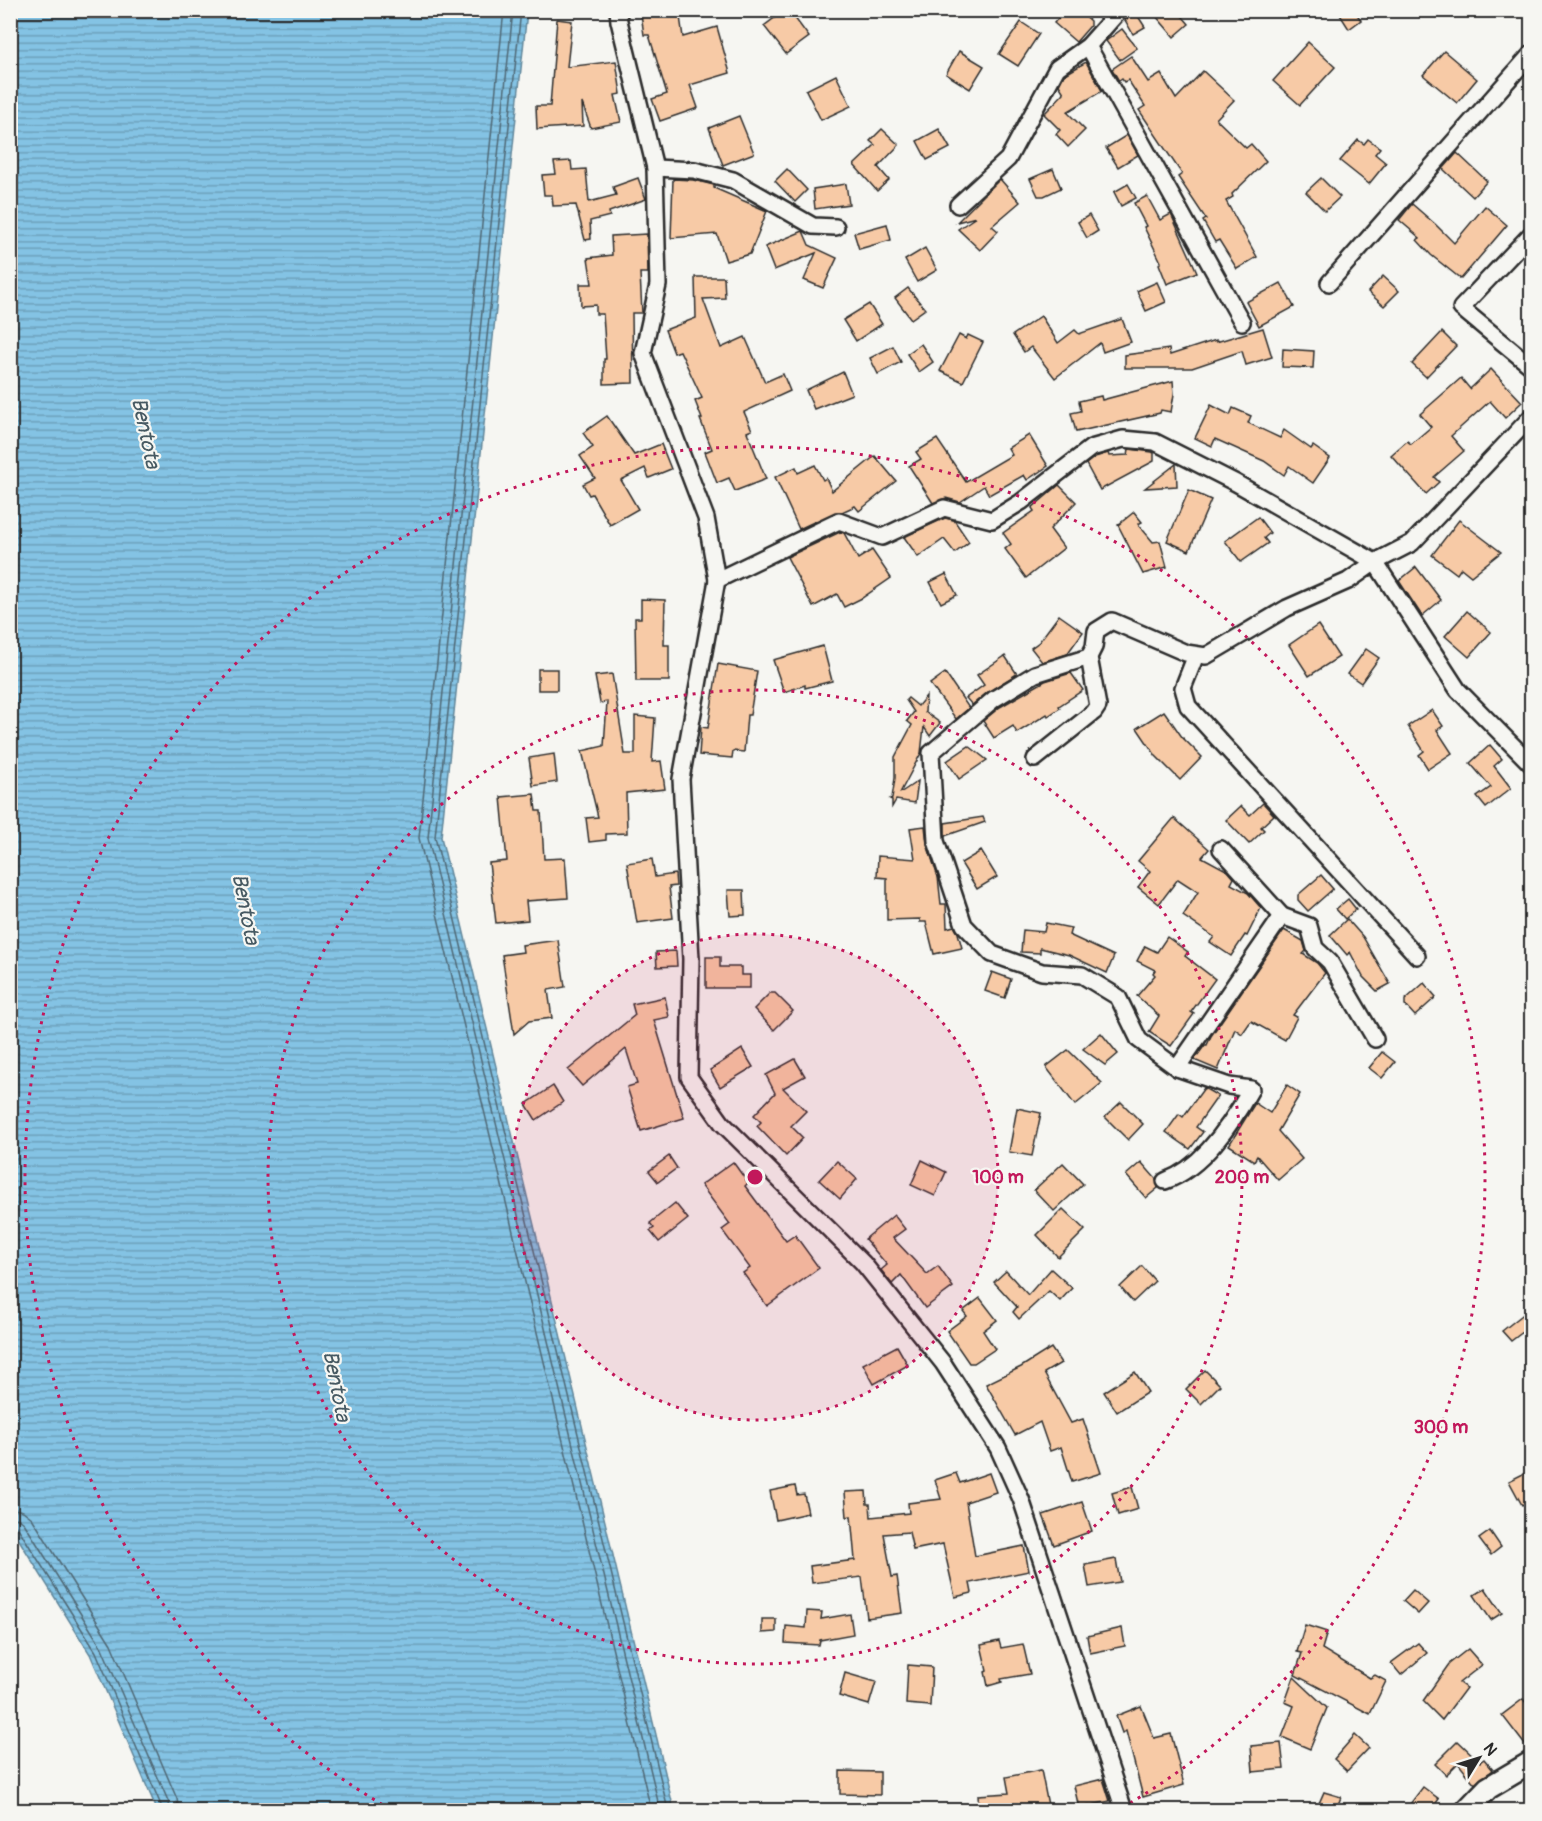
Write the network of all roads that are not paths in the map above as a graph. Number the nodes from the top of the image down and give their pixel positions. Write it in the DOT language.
graph roads {
  1 [pos="618,10"];
  2 [pos="1120,10"];
  3 [pos="1088,46"];
  4 [pos="1532,53"];
  5 [pos="655,168"];
  6 [pos="958,205"];
  7 [pos="836,227"];
  8 [pos="1532,233"];
  9 [pos="1329,283"];
  10 [pos="1242,322"];
  11 [pos="1532,367"];
  12 [pos="1532,416"];
  13 [pos="1375,562"];
  14 [pos="717,580"];
  15 [pos="1196,655"];
  16 [pos="1089,657"];
  17 [pos="1035,759"];
  18 [pos="1532,765"];
  19 [pos="1221,849"];
  20 [pos="1282,916"];
  21 [pos="1417,956"];
  22 [pos="1375,1039"];
  23 [pos="1177,1068"];
  24 [pos="1165,1181"];
  25 [pos="1532,1762"];
  26 [pos="1124,1810"];
  27 [pos="1467,1810"];
  1 -- 5 [label="street"];
  2 -- 3 [label="street"];
  3 -- 6 [label="street"];
  3 -- 10 [label="street"];
  4 -- 9 [label="street"];
  5 -- 7 [label="street"];
  5 -- 14 [label="street"];
  8 -- 11 [label="street"];
  12 -- 13 [label="street"];
  13 -- 14 [label="street"];
  13 -- 15 [label="street"];
  13 -- 18 [label="street"];
  14 -- 26 [label="street"];
  15 -- 16 [label="street"];
  15 -- 21 [label="street"];
  16 -- 17 [label="street"];
  16 -- 23 [label="street"];
  19 -- 20 [label="street"];
  20 -- 22 [label="street"];
  20 -- 23 [label="street"];
  23 -- 24 [label="street"];
  25 -- 27 [label="street"];
}
